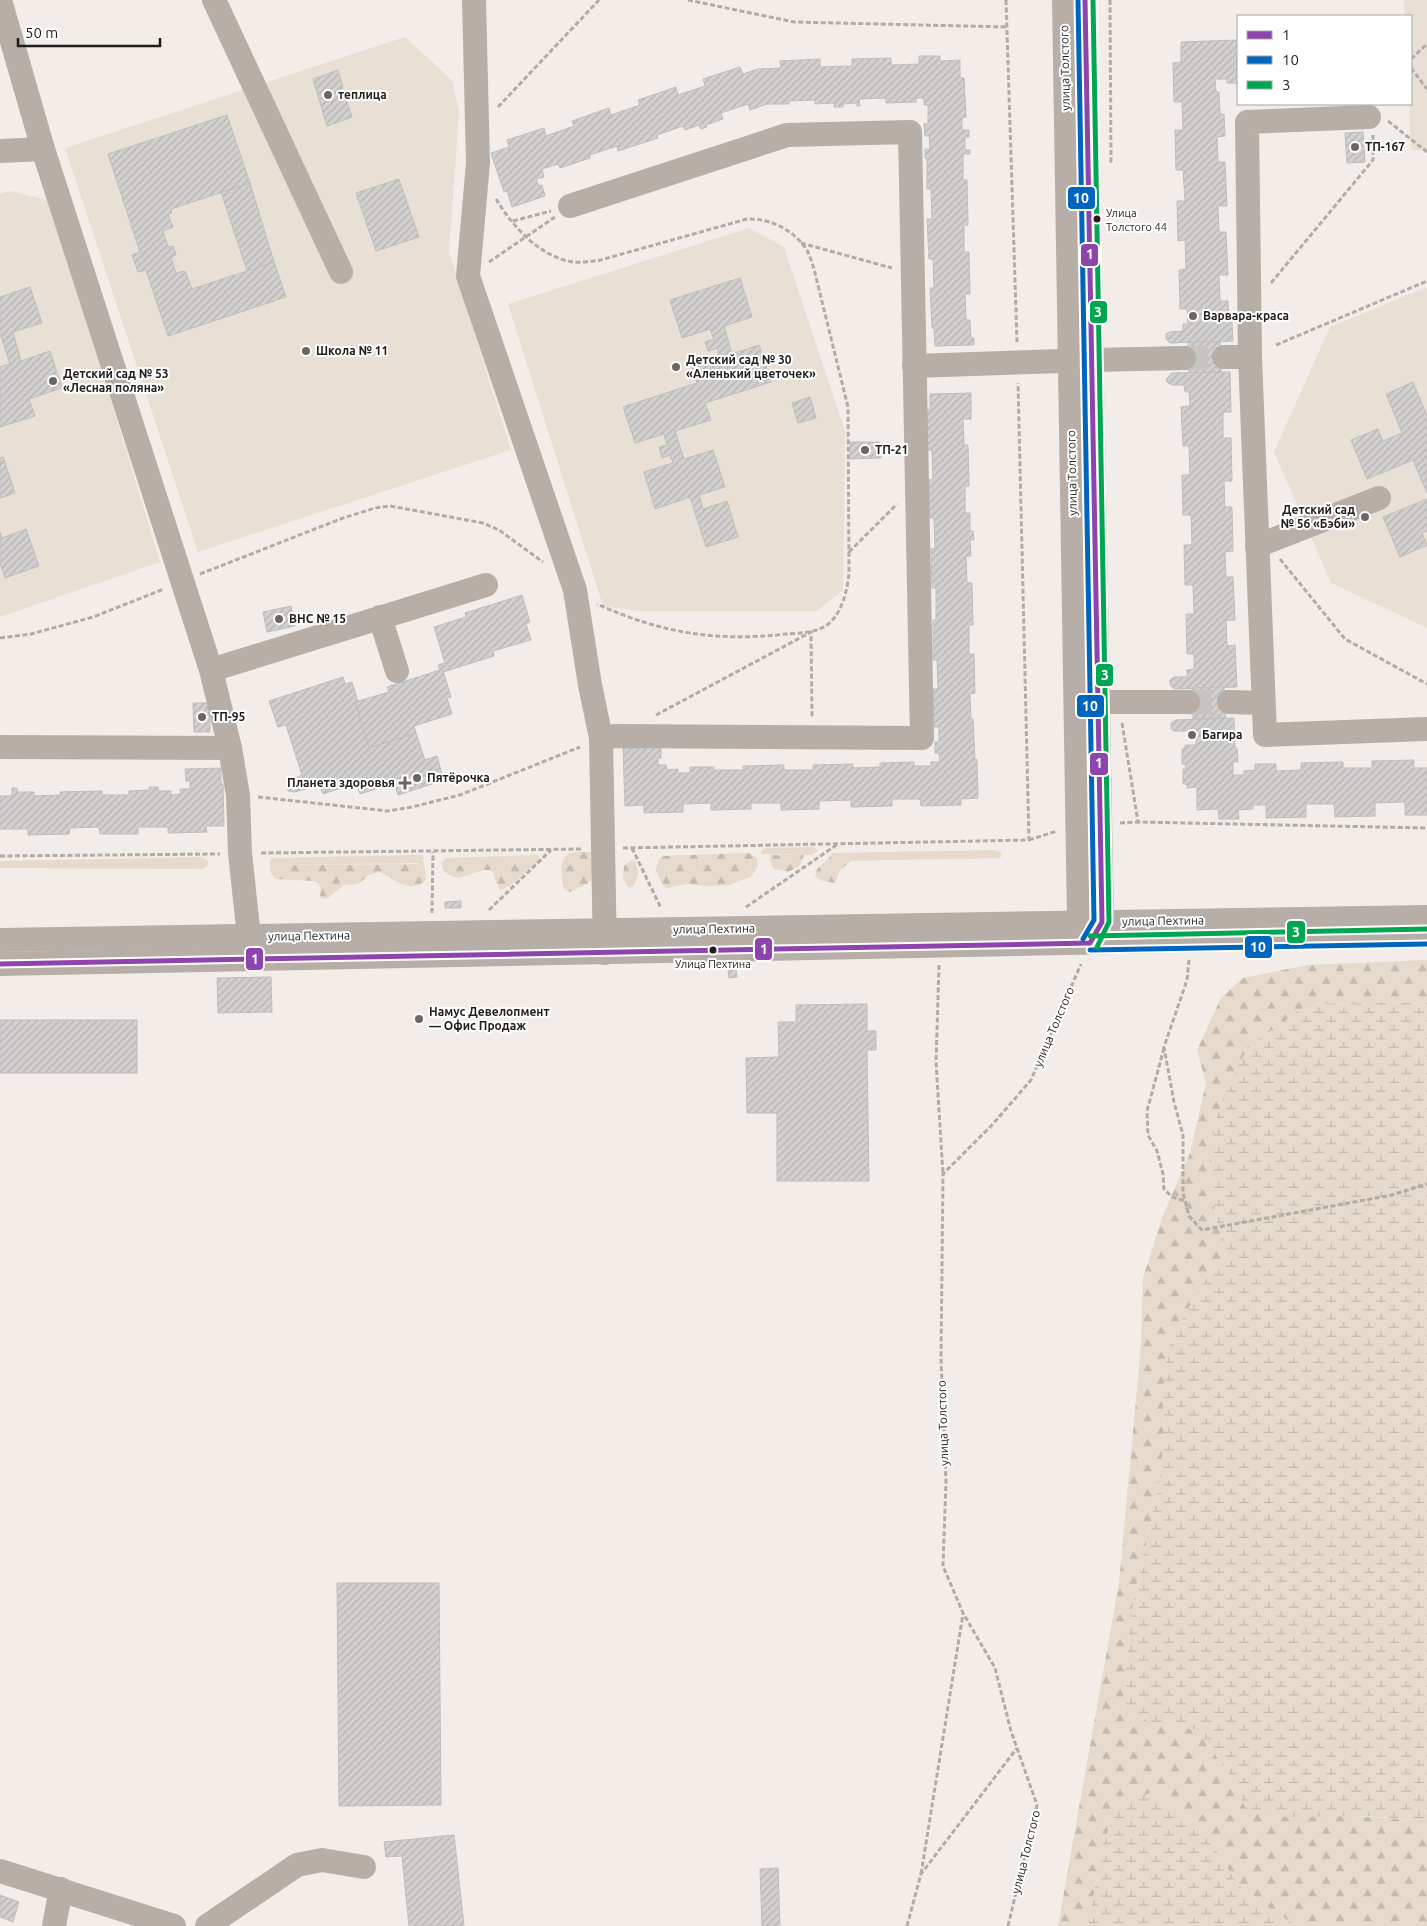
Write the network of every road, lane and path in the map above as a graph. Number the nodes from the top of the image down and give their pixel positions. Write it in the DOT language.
graph roads {
  1 [pos="0,0"];
  2 [pos="214,0"];
  3 [pos="474,0"];
  4 [pos="599,0"];
  5 [pos="688,0"];
  6 [pos="1006,0"];
  7 [pos="1064,0"];
  8 [pos="1085,0"];
  9 [pos="1110,0"];
  10 [pos="1007,27"];
  11 [pos="1427,44"];
  12 [pos="1412,58"];
  13 [pos="1412,69"];
  14 [pos="1427,89"];
  15 [pos="1375,121"];
  16 [pos="477,130"];
  17 [pos="43,149"];
  18 [pos="0,151"];
  19 [pos="1427,152"];
  20 [pos="1111,165"];
  21 [pos="495,197"];
  22 [pos="570,206"];
  23 [pos="513,221"];
  24 [pos="527,237"];
  25 [pos="801,243"];
  26 [pos="340,272"];
  27 [pos="913,274"];
  28 [pos="468,276"];
  29 [pos="1427,281"];
  30 [pos="1271,283"];
  31 [pos="1276,345"];
  32 [pos="1224,357"];
  33 [pos="1250,357"];
  34 [pos="1184,358"];
  35 [pos="1081,360"];
  36 [pos="1017,362"];
  37 [pos="914,366"];
  38 [pos="917,484"];
  39 [pos="1379,498"];
  40 [pos="1266,549"];
  41 [pos="849,552"];
  42 [pos="548,566"];
  43 [pos="182,582"];
  44 [pos="486,585"];
  45 [pos="575,590"];
  46 [pos="380,618"];
  47 [pos="811,632"];
  48 [pos="0,638"];
  49 [pos="211,670"];
  50 [pos="398,671"];
  51 [pos="1427,684"];
  52 [pos="1097,702"];
  53 [pos="1188,702"];
  54 [pos="1228,702"];
  55 [pos="1263,703"];
  56 [pos="650,718"];
  57 [pos="1427,729"];
  58 [pos="812,737"];
  59 [pos="601,742"];
  60 [pos="0,747"];
  61 [pos="230,748"];
  62 [pos="238,795"];
  63 [pos="1427,828"];
  64 [pos="838,843"];
  65 [pos="603,848"];
  66 [pos="552,850"];
  67 [pos="433,852"];
  68 [pos="240,853"];
  69 [pos="0,856"];
  70 [pos="481,911"];
  71 [pos="740,911"];
  72 [pos="1427,917"];
  73 [pos="432,918"];
  74 [pos="1090,922"];
  75 [pos="1427,936"];
  76 [pos="0,940"];
  77 [pos="1190,940"];
  78 [pos="605,942"];
  79 [pos="1090,943"];
  80 [pos="940,946"];
  81 [pos="249,948"];
  82 [pos="0,964"];
  83 [pos="1164,1047"];
  84 [pos="943,1174"];
  85 [pos="1427,1184"];
  86 [pos="1185,1201"];
  87 [pos="963,1613"];
  88 [pos="1017,1748"];
  89 [pos="364,1867"];
  90 [pos="0,1871"];
  91 [pos="922,1874"];
  92 [pos="61,1889"];
  93 [pos="54,1926"];
  94 [pos="174,1926"];
  95 [pos="207,1926"];
  96 [pos="907,1926"];
  97 [pos="1008,1926"];
  1 -- 17 [label="street"];
  2 -- 26 [label="street"];
  3 -- 16 [label="street"];
  4 -- 16 [label="path"];
  5 -- 10 [label="path"];
  6 -- 10 [label="path"];
  7 -- 35 [label="street, улица Толстого"];
  8 -- 35 [label="street, улица Толстого"];
  9 -- 20 [label="path"];
  10 -- 36 [label="path"];
  11 -- 12 [label="path"];
  13 -- 14 [label="path"];
  15 -- 19 [label="path"];
  15 -- 30 [label="path"];
  15 -- 33 [label="street"];
  16 -- 28 [label="street"];
  17 -- 18 [label="street"];
  17 -- 43 [label="street"];
  21 -- 23 [label="path"];
  22 -- 23 [label="path"];
  22 -- 24 [label="path"];
  22 -- 27 [label="street"];
  23 -- 24 [label="path"];
  24 -- 25 [label="path"];
  24 -- 28 [label="path"];
  25 -- 27 [label="path"];
  25 -- 41 [label="path"];
  27 -- 37 [label="street"];
  28 -- 45 [label="street"];
  29 -- 31 [label="path"];
  32 -- 33 [label="street"];
  33 -- 40 [label="street"];
  34 -- 35 [label="street"];
  35 -- 36 [label="street"];
  35 -- 52 [label="street, улица Толстого"];
  36 -- 37 [label="street"];
  36 -- 64 [label="path"];
  37 -- 38 [label="street"];
  38 -- 41 [label="path"];
  38 -- 58 [label="street"];
  39 -- 40 [label="street"];
  40 -- 51 [label="path"];
  40 -- 55 [label="street"];
  41 -- 47 [label="path"];
  42 -- 43 [label="path"];
  43 -- 48 [label="path"];
  43 -- 49 [label="street"];
  44 -- 46 [label="street"];
  45 -- 47 [label="path"];
  45 -- 59 [label="street"];
  46 -- 49 [label="street"];
  46 -- 50 [label="street"];
  47 -- 56 [label="path"];
  47 -- 58 [label="path"];
  49 -- 61 [label="street"];
  52 -- 53 [label="street"];
  52 -- 63 [label="path"];
  52 -- 74 [label="street, улица Толстого"];
  54 -- 55 [label="street"];
  55 -- 57 [label="street"];
  58 -- 59 [label="street"];
  59 -- 62 [label="path"];
  59 -- 65 [label="street"];
  60 -- 61 [label="street"];
  61 -- 62 [label="street"];
  62 -- 68 [label="street"];
  64 -- 65 [label="path"];
  64 -- 71 [label="path"];
  65 -- 66 [label="path"];
  65 -- 78 [label="street"];
  66 -- 67 [label="path"];
  66 -- 70 [label="path"];
  67 -- 68 [label="path"];
  67 -- 73 [label="path"];
  68 -- 69 [label="path"];
  68 -- 81 [label="street"];
  72 -- 74 [label="street, улица Пехтина"];
  74 -- 78 [label="street, улица Пехтина"];
  74 -- 79 [label="street, улица Толстого"];
  75 -- 77 [label="street, улица Пехтина"];
  76 -- 81 [label="street, улица Пехтина"];
  77 -- 79 [label="street, улица Пехтина"];
  77 -- 83 [label="path"];
  78 -- 80 [label="street, улица Пехтина"];
  78 -- 81 [label="street, улица Пехтина"];
  79 -- 80 [label="street, улица Пехтина"];
  79 -- 84 [label="path, улица Толстого"];
  80 -- 84 [label="path"];
  81 -- 82 [label="street, улица Пехтина"];
  83 -- 86 [label="path"];
  83 -- 86 [label="path"];
  84 -- 87 [label="path, улица Толстого"];
  85 -- 86 [label="path"];
  87 -- 88 [label="path, улица Толстого"];
  87 -- 91 [label="path"];
  88 -- 91 [label="path"];
  88 -- 97 [label="path, улица Толстого"];
  89 -- 95 [label="street"];
  90 -- 92 [label="street"];
  91 -- 96 [label="path"];
  92 -- 93 [label="street"];
  92 -- 94 [label="street"];
}
